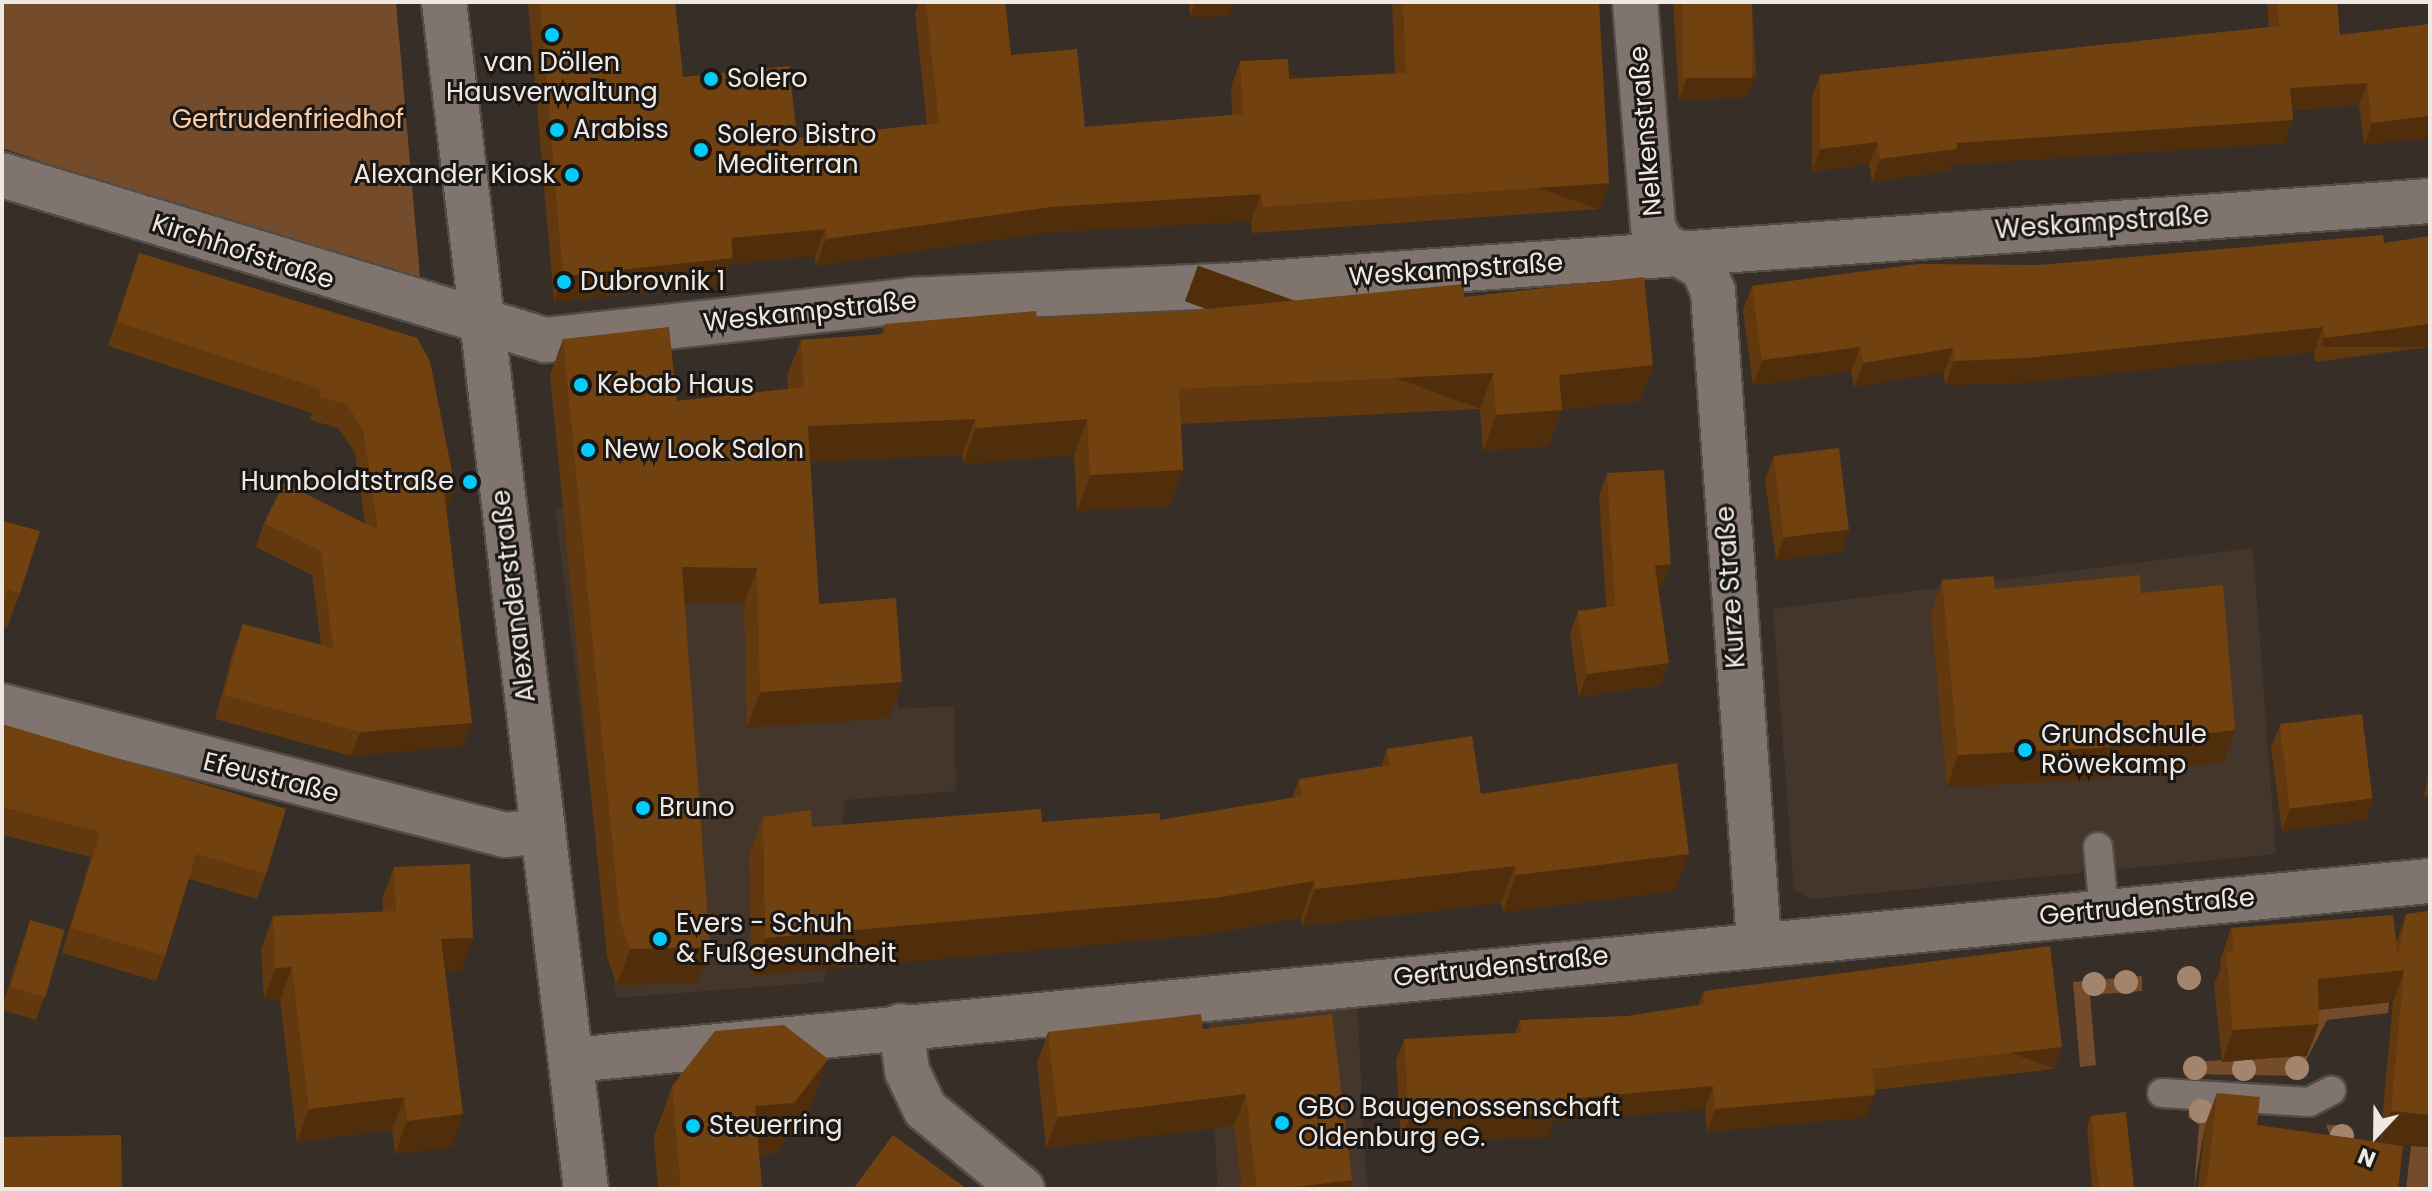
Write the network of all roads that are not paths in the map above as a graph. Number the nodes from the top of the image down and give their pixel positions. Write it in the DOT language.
graph roads {
  1 [pos="444,2"];
  2 [pos="1635,2"];
  3 [pos="2,175"];
  4 [pos="2430,201"];
  5 [pos="1674,252"];
  6 [pos="485,326"];
  7 [pos="2,706"];
  8 [pos="542,831"];
  9 [pos="2098,847"];
  10 [pos="2430,881"];
  11 [pos="2104,911"];
  12 [pos="1759,941"];
  13 [pos="901,1026"];
  14 [pos="573,1060"];
  15 [pos="2331,1091"];
  16 [pos="2162,1093"];
  17 [pos="586,1189"];
  18 [pos="1022,1189"];
  1 -- 6 [label="street, Alexanderstraße"];
  2 -- 5 [label="street, Nelkenstraße"];
  3 -- 6 [label="street, Kirchhofstraße"];
  4 -- 5 [label="street, Weskampstraße"];
  5 -- 6 [label="street, Weskampstraße"];
  5 -- 12 [label="street, Kurze Straße"];
  6 -- 8 [label="street, Alexanderstraße"];
  7 -- 8 [label="street, Efeustraße"];
  8 -- 14 [label="street, Alexanderstraße"];
  9 -- 11 [label="lane"];
  10 -- 11 [label="street, Gertrudenstraße"];
  11 -- 12 [label="street, Gertrudenstraße"];
  12 -- 13 [label="street, Gertrudenstraße"];
  13 -- 14 [label="street, Gertrudenstraße"];
  13 -- 18 [label="street"];
  14 -- 17 [label="street, Alexanderstraße"];
  15 -- 16 [label="lane"];
}
